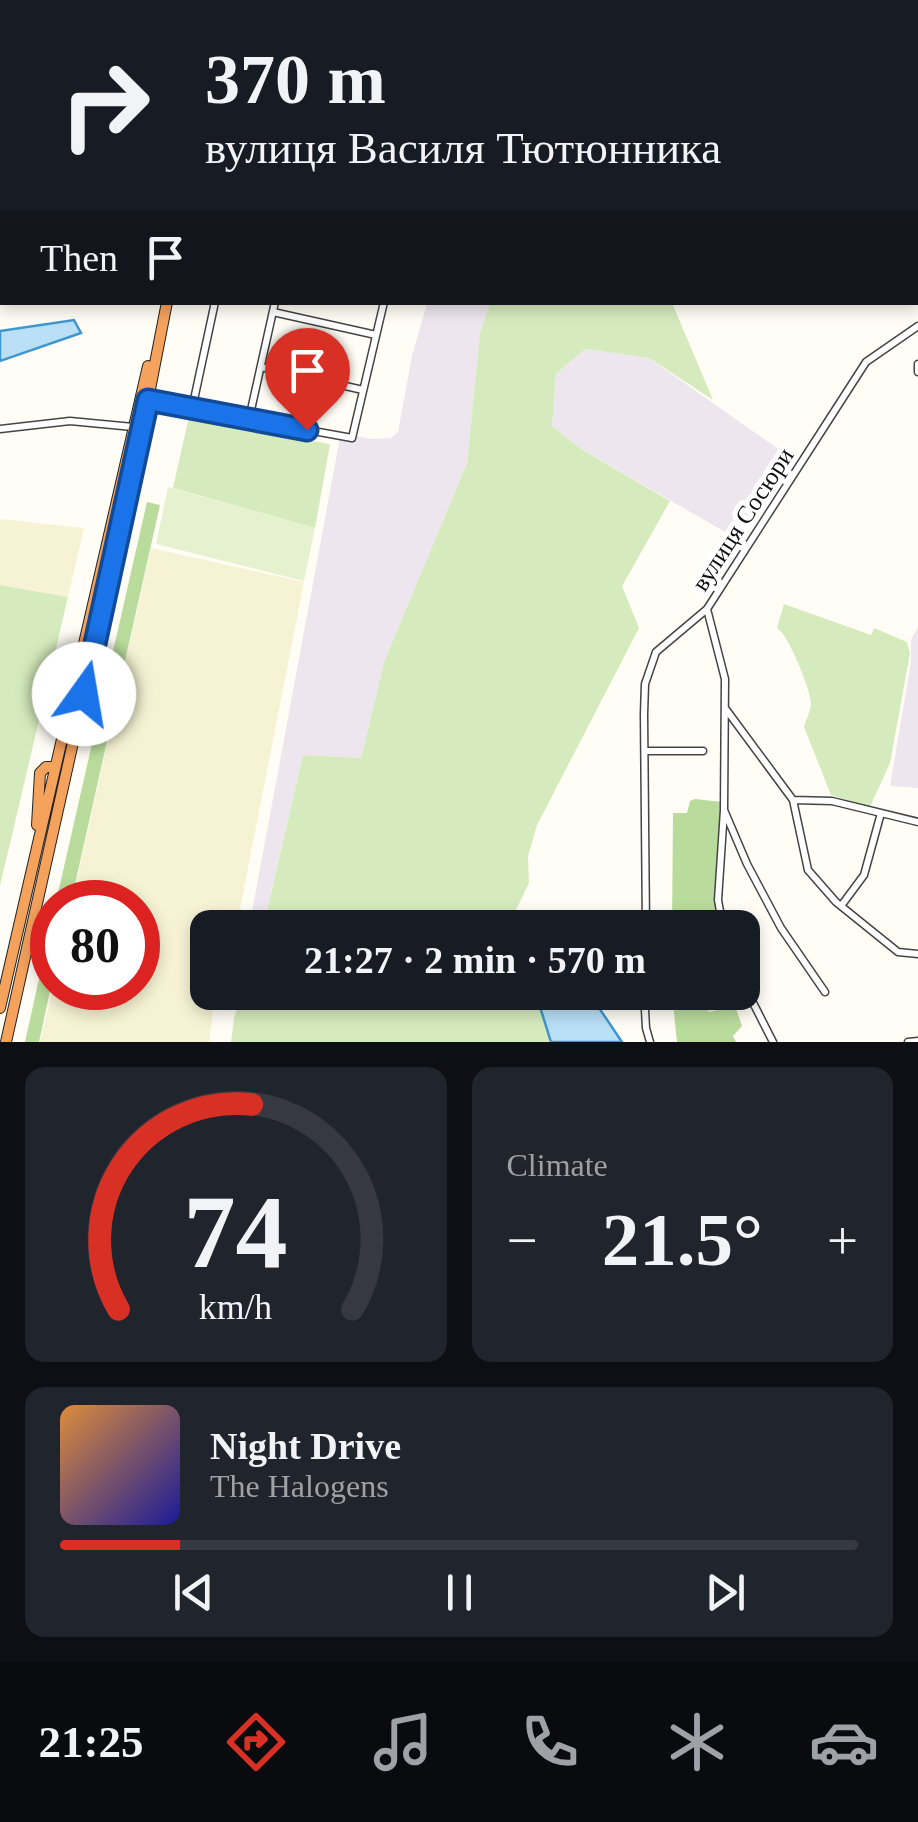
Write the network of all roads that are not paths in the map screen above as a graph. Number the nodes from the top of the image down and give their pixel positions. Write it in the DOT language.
graph roads {
  1 [pos="165,305"];
  2 [pos="214,305"];
  3 [pos="275,305"];
  4 [pos="383,305"];
  5 [pos="273,312"];
  6 [pos="918,326"];
  7 [pos="376,335"];
  8 [pos="918,364"];
  9 [pos="261,367"];
  10 [pos="918,372"];
  11 [pos="363,390"];
  12 [pos="144,400"];
  13 [pos="192,409"];
  14 [pos="249,419"];
  15 [pos="133,427"];
  16 [pos="0,428"];
  17 [pos="707,609"];
  18 [pos="724,708"];
  19 [pos="645,750"];
  20 [pos="703,752"];
  21 [pos="55,767"];
  22 [pos="64,781"];
  23 [pos="793,800"];
  24 [pos="724,810"];
  25 [pos="881,813"];
  26 [pos="918,822"];
  27 [pos="842,906"];
  28 [pos="646,910"];
  29 [pos="720,910"];
  30 [pos="918,954"];
  31 [pos="824,992"];
  32 [pos="0,1008"];
  33 [pos="646,1010"];
  34 [pos="757,1010"];
  35 [pos="918,1041"];
  36 [pos="6,1042"];
  37 [pos="650,1042"];
  38 [pos="773,1042"];
  39 [pos="908,1042"];
  1 -- 12 [label="highway"];
  2 -- 13 [label="street"];
  3 -- 5 [label="street"];
  4 -- 7 [label="street"];
  5 -- 7 [label="street"];
  5 -- 9 [label="street"];
  6 -- 17 [label="street, вулиця Сосюри"];
  7 -- 11 [label="street"];
  8 -- 10 [label="street"];
  9 -- 11 [label="street"];
  9 -- 14 [label="street"];
  11 -- 14 [label="street"];
  12 -- 13 [label="street"];
  12 -- 15 [label="highway"];
  12 -- 22 [label="highway"];
  13 -- 14 [label="street"];
  15 -- 16 [label="street"];
  15 -- 21 [label="highway"];
  17 -- 18 [label="street"];
  17 -- 19 [label="street, вулиця Сосюри"];
  18 -- 23 [label="street"];
  18 -- 24 [label="street"];
  19 -- 20 [label="street"];
  19 -- 28 [label="street, вулиця Сосюри"];
  21 -- 22 [label="highway"];
  21 -- 32 [label="highway"];
  22 -- 36 [label="highway"];
  23 -- 25 [label="street"];
  23 -- 27 [label="street"];
  24 -- 29 [label="street"];
  24 -- 31 [label="street"];
  25 -- 26 [label="street"];
  25 -- 27 [label="street"];
  27 -- 30 [label="street"];
  33 -- 37 [label="street"];
  34 -- 38 [label="street"];
  35 -- 39 [label="street"];
}
